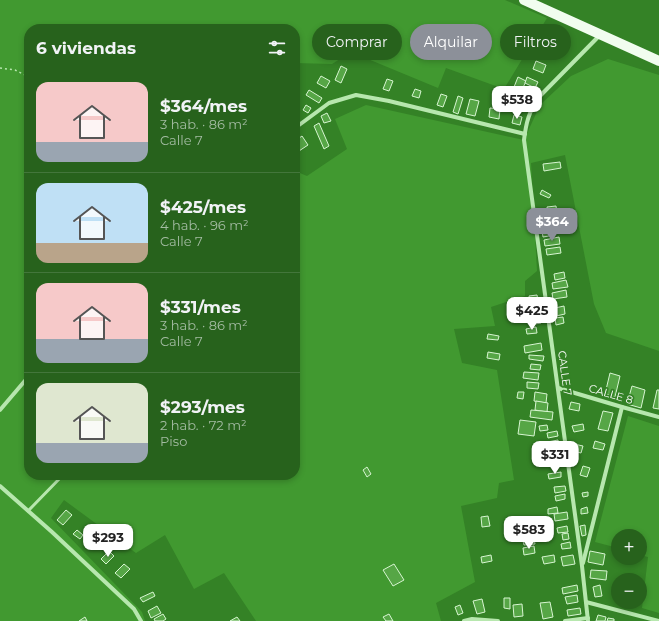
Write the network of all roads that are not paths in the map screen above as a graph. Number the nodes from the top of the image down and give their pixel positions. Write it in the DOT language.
graph roads {
  1 [pos="524,0"];
  2 [pos="600,35"];
  3 [pos="659,61"];
  4 [pos="300,124"];
  5 [pos="525,134"];
  6 [pos="24,382"];
  7 [pos="558,388"];
  8 [pos="622,407"];
  9 [pos="0,410"];
  10 [pos="659,417"];
  11 [pos="58,480"];
  12 [pos="0,486"];
  13 [pos="28,511"];
  14 [pos="582,566"];
  15 [pos="586,602"];
  16 [pos="588,619"];
  17 [pos="141,621"];
  18 [pos="464,621"];
  19 [pos="498,621"];
  20 [pos="565,621"];
  21 [pos="659,621"];
  1 -- 2 [label="main road"];
  2 -- 3 [label="main road"];
  2 -- 5 [label="street, CALLE 7"];
  4 -- 5 [label="street"];
  5 -- 7 [label="street, CALLE 7"];
  6 -- 9 [label="street"];
  7 -- 8 [label="street, CALLE 8"];
  7 -- 14 [label="street, CALLE 7"];
  8 -- 10 [label="street, CALLE 8"];
  8 -- 14 [label="street"];
  11 -- 13 [label="lane"];
  12 -- 13 [label="street"];
  13 -- 17 [label="street"];
  14 -- 15 [label="street, CALLE 7"];
  15 -- 16 [label="street, CALLE 7"];
  15 -- 21 [label="street"];
  16 -- 20 [label="street"];
  18 -- 19 [label="street"];
}
